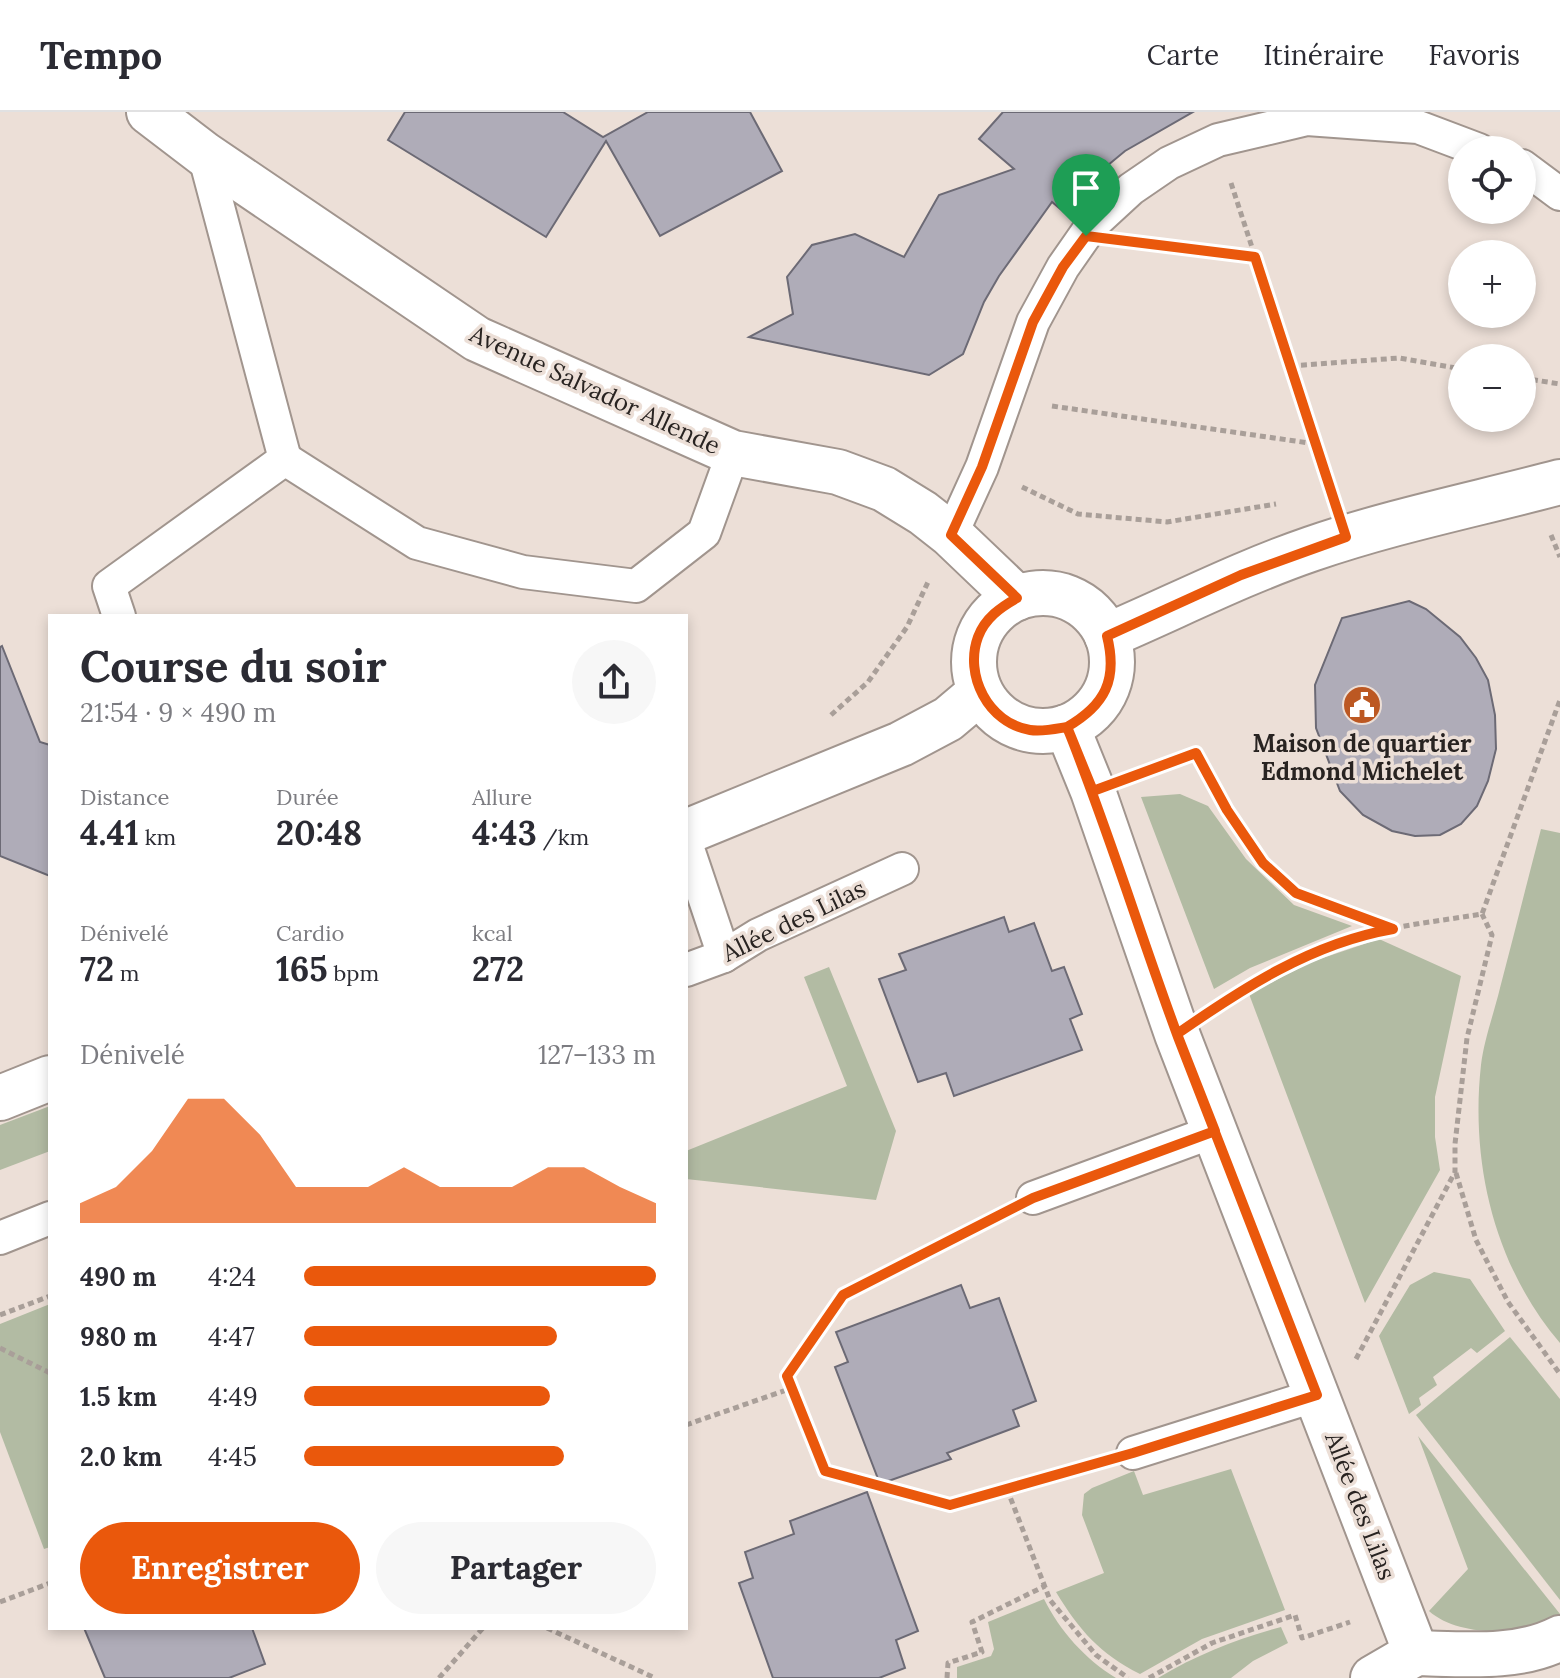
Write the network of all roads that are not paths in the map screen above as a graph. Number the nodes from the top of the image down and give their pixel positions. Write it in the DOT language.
graph roads {
  1 [pos="149,112"];
  2 [pos="1448,138"];
  3 [pos="204,154"];
  4 [pos="1536,176"];
  5 [pos="1560,194"];
  6 [pos="733,453"];
  7 [pos="285,459"];
  8 [pos="1560,482"];
  9 [pos="951,535"];
  10 [pos="1017,598"];
  11 [pos="118,614"];
  12 [pos="1107,636"];
  13 [pos="980,692"];
  14 [pos="1067,727"];
  15 [pos="688,831"];
  16 [pos="688,849"];
  17 [pos="902,869"];
  18 [pos="724,956"];
  19 [pos="688,969"];
  20 [pos="48,1079"];
  21 [pos="0,1098"];
  22 [pos="1215,1131"];
  23 [pos="1033,1198"];
  24 [pos="48,1219"];
  25 [pos="0,1238"];
  26 [pos="1317,1395"];
  27 [pos="1133,1453"];
  28 [pos="1560,1638"];
  29 [pos="1416,1653"];
  30 [pos="1373,1678"];
  1 -- 3 [label="street, Avenue Salvador Allende"];
  2 -- 9 [label="lane"];
  3 -- 6 [label="street, Avenue Salvador Allende"];
  3 -- 7 [label="lane"];
  4 -- 5 [label="lane"];
  6 -- 7 [label="lane"];
  6 -- 9 [label="street, Avenue Salvador Allende"];
  7 -- 11 [label="lane"];
  8 -- 12 [label="street"];
  9 -- 10 [label="street, Avenue Salvador Allende"];
  10 -- 12 [label="street"];
  10 -- 13 [label="street"];
  12 -- 14 [label="street"];
  13 -- 14 [label="street"];
  13 -- 15 [label="street"];
  14 -- 22 [label="street, Allée des Lilas"];
  16 -- 18 [label="lane"];
  17 -- 18 [label="lane, Allée des Lilas"];
  18 -- 19 [label="lane, Allée des Lilas"];
  20 -- 21 [label="street"];
  22 -- 23 [label="lane"];
  22 -- 26 [label="street, Allée des Lilas"];
  24 -- 25 [label="lane"];
  26 -- 27 [label="lane"];
  26 -- 29 [label="street, Allée des Lilas"];
  28 -- 29 [label="street"];
  29 -- 30 [label="street"];
}
